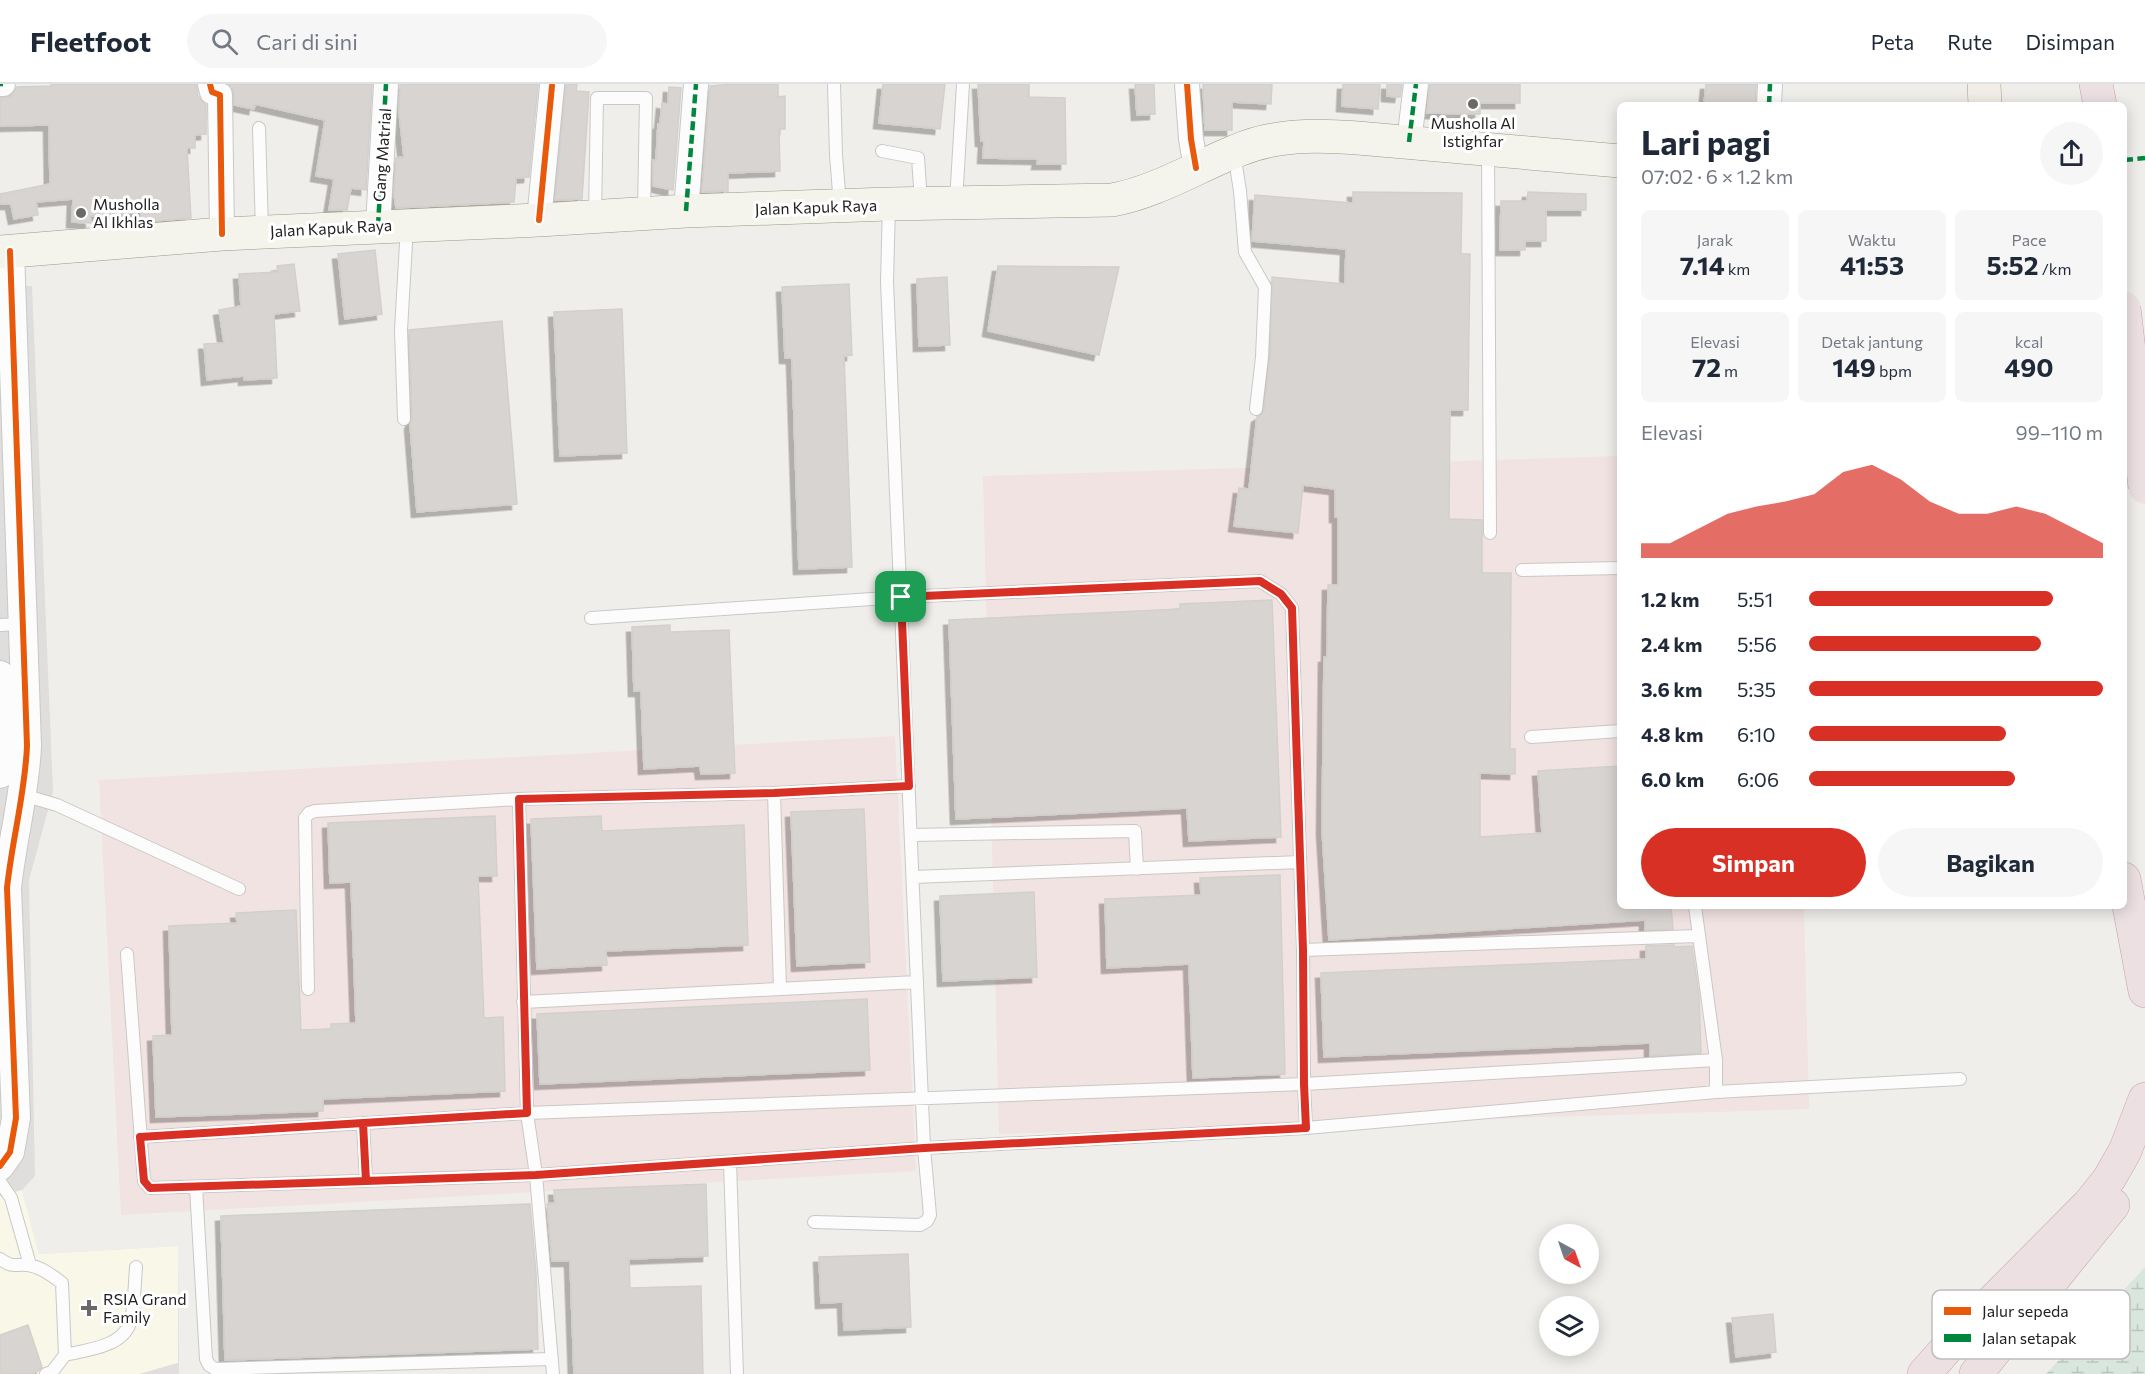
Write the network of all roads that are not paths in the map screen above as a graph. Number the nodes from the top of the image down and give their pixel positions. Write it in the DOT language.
graph roads {
  1 [pos="210,84"];
  2 [pos="386,84"];
  3 [pos="696,84"];
  4 [pos="834,84"];
  5 [pos="963,84"];
  6 [pos="1187,84"];
  7 [pos="1416,84"];
  8 [pos="1770,84"];
  9 [pos="1984,84"];
  10 [pos="2096,84"];
  11 [pos="552,86"];
  12 [pos="1769,102"];
  13 [pos="1985,102"];
  14 [pos="2099,102"];
  15 [pos="259,128"];
  16 [pos="1409,142"];
  17 [pos="1488,150"];
  18 [pos="882,152"];
  19 [pos="1234,152"];
  20 [pos="1617,161"];
  21 [pos="1196,168"];
  22 [pos="905,204"];
  23 [pos="956,204"];
  24 [pos="840,205"];
  25 [pos="686,211"];
  26 [pos="644,214"];
  27 [pos="595,217"];
  28 [pos="539,220"];
  29 [pos="392,225"];
  30 [pos="263,232"];
  31 [pos="222,234"];
  32 [pos="5,264"];
  33 [pos="2127,334"];
  34 [pos="2145,403"];
  35 [pos="2127,404"];
  36 [pos="1256,409"];
  37 [pos="404,419"];
  38 [pos="2145,487"];
  39 [pos="1490,533"];
  40 [pos="1617,568"];
  41 [pos="1522,570"];
  42 [pos="901,597"];
  43 [pos="591,618"];
  44 [pos="11,625"];
  45 [pos="0,675"];
  46 [pos="1617,731"];
  47 [pos="1531,737"];
  48 [pos="0,774"];
  49 [pos="909,786"];
  50 [pos="774,793"];
  51 [pos="23,795"];
  52 [pos="519,799"];
  53 [pos="911,835"];
  54 [pos="1300,862"];
  55 [pos="1137,869"];
  56 [pos="913,877"];
  57 [pos="239,889"];
  58 [pos="2127,895"];
  59 [pos="1695,909"];
  60 [pos="1697,936"];
  61 [pos="1303,950"];
  62 [pos="127,954"];
  63 [pos="917,982"];
  64 [pos="308,989"];
  65 [pos="780,989"];
  66 [pos="2145,991"];
  67 [pos="523,1002"];
  68 [pos="1716,1060"];
  69 [pos="1960,1079"];
  70 [pos="1304,1084"];
  71 [pos="1716,1092"];
  72 [pos="922,1099"];
  73 [pos="2145,1100"];
  74 [pos="527,1113"];
  75 [pos="363,1123"];
  76 [pos="1306,1128"];
  77 [pos="140,1137"];
  78 [pos="924,1148"];
  79 [pos="730,1162"];
  80 [pos="0,1166"];
  81 [pos="2140,1168"];
  82 [pos="536,1175"];
  83 [pos="366,1181"];
  84 [pos="0,1182"];
  85 [pos="196,1187"];
  86 [pos="814,1222"];
  87 [pos="0,1259"];
  88 [pos="30,1265"];
  89 [pos="136,1267"];
  90 [pos="2004,1290"];
  91 [pos="2018,1290"];
  92 [pos="2043,1290"];
  93 [pos="65,1355"];
  94 [pos="552,1359"];
  95 [pos="1937,1359"];
  96 [pos="1960,1359"];
  97 [pos="1988,1359"];
  98 [pos="46,1374"];
  99 [pos="553,1374"];
  100 [pos="737,1374"];
  101 [pos="1924,1374"];
  102 [pos="1947,1374"];
  103 [pos="1976,1374"];
  1 -- 31 [label="street"];
  2 -- 29 [label="street, Gang Matrial"];
  3 -- 25 [label="street"];
  4 -- 24 [label="lane"];
  5 -- 23 [label="lane"];
  6 -- 21 [label="street"];
  7 -- 16 [label="street"];
  8 -- 12 [label="street"];
  9 -- 13 [label="main road"];
  10 -- 14 [label="highway"];
  11 -- 28 [label="street"];
  15 -- 30 [label="lane"];
  16 -- 17 [label="main road, Jalan Kapuk Raya"];
  16 -- 19 [label="main road, Jalan Kapuk Raya"];
  17 -- 20 [label="main road, Jalan Kapuk Raya"];
  17 -- 39 [label="lane"];
  18 -- 22 [label="lane"];
  19 -- 21 [label="main road, Jalan Kapuk Raya"];
  19 -- 36 [label="lane"];
  21 -- 23 [label="main road, Jalan Kapuk Raya"];
  22 -- 23 [label="main road, Jalan Kapuk Raya"];
  22 -- 24 [label="main road, Jalan Kapuk Raya"];
  22 -- 42 [label="lane"];
  24 -- 25 [label="main road, Jalan Kapuk Raya"];
  25 -- 26 [label="main road, Jalan Kapuk Raya"];
  26 -- 27 [label="main road, Jalan Kapuk Raya"];
  26 -- 27 [label="lane"];
  27 -- 28 [label="main road, Jalan Kapuk Raya"];
  28 -- 29 [label="main road, Jalan Kapuk Raya"];
  29 -- 30 [label="main road, Jalan Kapuk Raya"];
  29 -- 37 [label="lane"];
  30 -- 31 [label="main road, Jalan Kapuk Raya"];
  31 -- 32 [label="main road, Jalan Kapuk Raya"];
  32 -- 44 [label="street"];
  33 -- 38 [label="highway, bridge"];
  34 -- 35 [label="main road"];
  40 -- 41 [label="lane"];
  42 -- 43 [label="lane"];
  42 -- 49 [label="lane"];
  42 -- 54 [label="lane"];
  44 -- 51 [label="street"];
  45 -- 48 [label="street"];
  46 -- 47 [label="lane"];
  49 -- 50 [label="lane"];
  49 -- 53 [label="lane"];
  50 -- 52 [label="lane"];
  50 -- 65 [label="lane"];
  51 -- 57 [label="lane"];
  51 -- 80 [label="street"];
  52 -- 64 [label="lane"];
  52 -- 67 [label="lane"];
  53 -- 55 [label="lane"];
  53 -- 56 [label="lane"];
  54 -- 55 [label="lane"];
  54 -- 61 [label="lane"];
  55 -- 56 [label="lane"];
  56 -- 63 [label="lane"];
  58 -- 66 [label="highway"];
  59 -- 60 [label="lane"];
  60 -- 61 [label="lane"];
  60 -- 68 [label="lane"];
  61 -- 70 [label="lane"];
  62 -- 77 [label="lane"];
  63 -- 65 [label="lane"];
  63 -- 72 [label="lane"];
  65 -- 67 [label="lane"];
  67 -- 74 [label="lane"];
  68 -- 70 [label="lane"];
  68 -- 71 [label="lane"];
  69 -- 71 [label="lane"];
  70 -- 72 [label="lane"];
  70 -- 76 [label="lane"];
  71 -- 76 [label="lane"];
  72 -- 74 [label="lane"];
  72 -- 78 [label="lane"];
  73 -- 90 [label="highway"];
  74 -- 75 [label="lane"];
  74 -- 82 [label="lane"];
  75 -- 77 [label="lane"];
  75 -- 83 [label="lane"];
  76 -- 78 [label="lane"];
  77 -- 85 [label="lane"];
  78 -- 79 [label="lane"];
  78 -- 86 [label="lane"];
  79 -- 82 [label="lane"];
  79 -- 100 [label="lane"];
  81 -- 91 [label="highway"];
  81 -- 92 [label="highway"];
  82 -- 83 [label="lane"];
  82 -- 94 [label="lane"];
  83 -- 85 [label="lane"];
  84 -- 88 [label="lane"];
  85 -- 94 [label="lane"];
  87 -- 88 [label="lane"];
  88 -- 93 [label="lane"];
  89 -- 93 [label="lane"];
  93 -- 98 [label="lane"];
  94 -- 99 [label="lane"];
  95 -- 101 [label="highway"];
  96 -- 102 [label="highway"];
  97 -- 103 [label="highway"];
}
